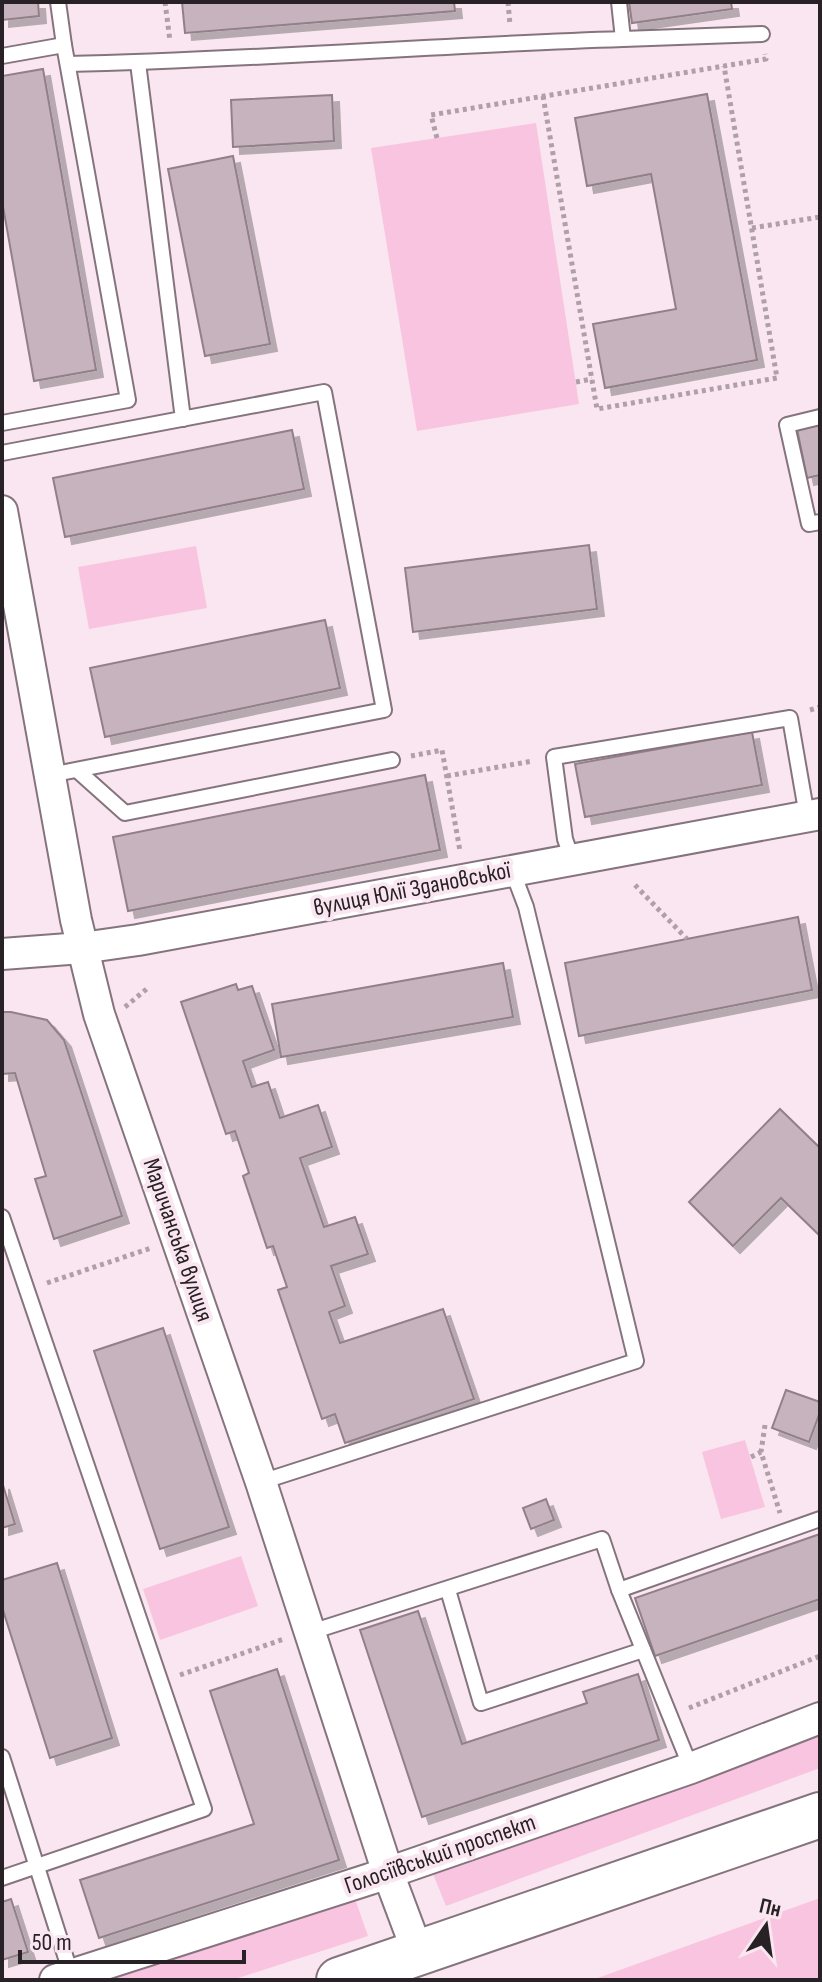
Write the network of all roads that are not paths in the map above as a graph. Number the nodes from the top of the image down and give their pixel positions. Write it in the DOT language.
graph roads {
  1 [pos="58,2"];
  2 [pos="619,2"];
  3 [pos="762,34"];
  4 [pos="623,39"];
  5 [pos="64,45"];
  6 [pos="2,56"];
  7 [pos="138,63"];
  8 [pos="68,64"];
  9 [pos="820,417"];
  10 [pos="183,419"];
  11 [pos="2,423"];
  12 [pos="2,453"];
  13 [pos="2,511"];
  14 [pos="820,522"];
  15 [pos="392,760"];
  16 [pos="64,773"];
  17 [pos="814,815"];
  18 [pos="572,859"];
  19 [pos="512,870"];
  20 [pos="82,948"];
  21 [pos="2,954"];
  22 [pos="2,1217"];
  23 [pos="261,1482"];
  24 [pos="820,1519"];
  25 [pos="448,1590"];
  26 [pos="619,1590"];
  27 [pos="299,1635"];
  28 [pos="643,1650"];
  29 [pos="820,1718"];
  30 [pos="2,1757"];
  31 [pos="691,1768"];
  32 [pos="815,1821"];
  33 [pos="36,1866"];
  34 [pos="388,1873"];
  35 [pos="2,1878"];
  36 [pos="418,1953"];
  37 [pos="63,1977"];
  38 [pos="339,1980"];
  1 -- 5 [label="lane"];
  2 -- 4 [label="lane"];
  3 -- 4 [label="lane"];
  4 -- 7 [label="lane"];
  5 -- 6 [label="lane"];
  5 -- 8 [label="lane"];
  7 -- 8 [label="lane"];
  7 -- 10 [label="lane"];
  8 -- 11 [label="lane"];
  9 -- 14 [label="lane"];
  10 -- 12 [label="lane"];
  10 -- 16 [label="lane"];
  13 -- 16 [label="street, Маричанська вулиця"];
  15 -- 16 [label="lane"];
  16 -- 20 [label="street, Маричанська вулиця"];
  17 -- 18 [label="street, вулиця Юлії Здановської"];
  17 -- 18 [label="lane"];
  18 -- 19 [label="street, вулиця Юлії Здановської"];
  19 -- 20 [label="street, вулиця Юлії Здановської"];
  19 -- 23 [label="lane"];
  20 -- 21 [label="street, вулиця Юлії Здановської"];
  20 -- 23 [label="street, Маричанська вулиця"];
  22 -- 33 [label="lane"];
  23 -- 27 [label="street, Маричанська вулиця"];
  24 -- 26 [label="lane"];
  25 -- 26 [label="lane"];
  25 -- 27 [label="lane"];
  25 -- 28 [label="lane"];
  26 -- 28 [label="lane"];
  27 -- 34 [label="street, Маричанська вулиця"];
  28 -- 31 [label="lane"];
  29 -- 31 [label="street, Голосіївський проспект"];
  30 -- 33 [label="lane"];
  31 -- 34 [label="street, Голосіївський проспект"];
  32 -- 36 [label="highway"];
  33 -- 35 [label="lane"];
  33 -- 37 [label="lane"];
  34 -- 36 [label="street, Маричанська вулиця"];
  34 -- 37 [label="street, Голосіївський проспект"];
  36 -- 38 [label="highway"];
}
